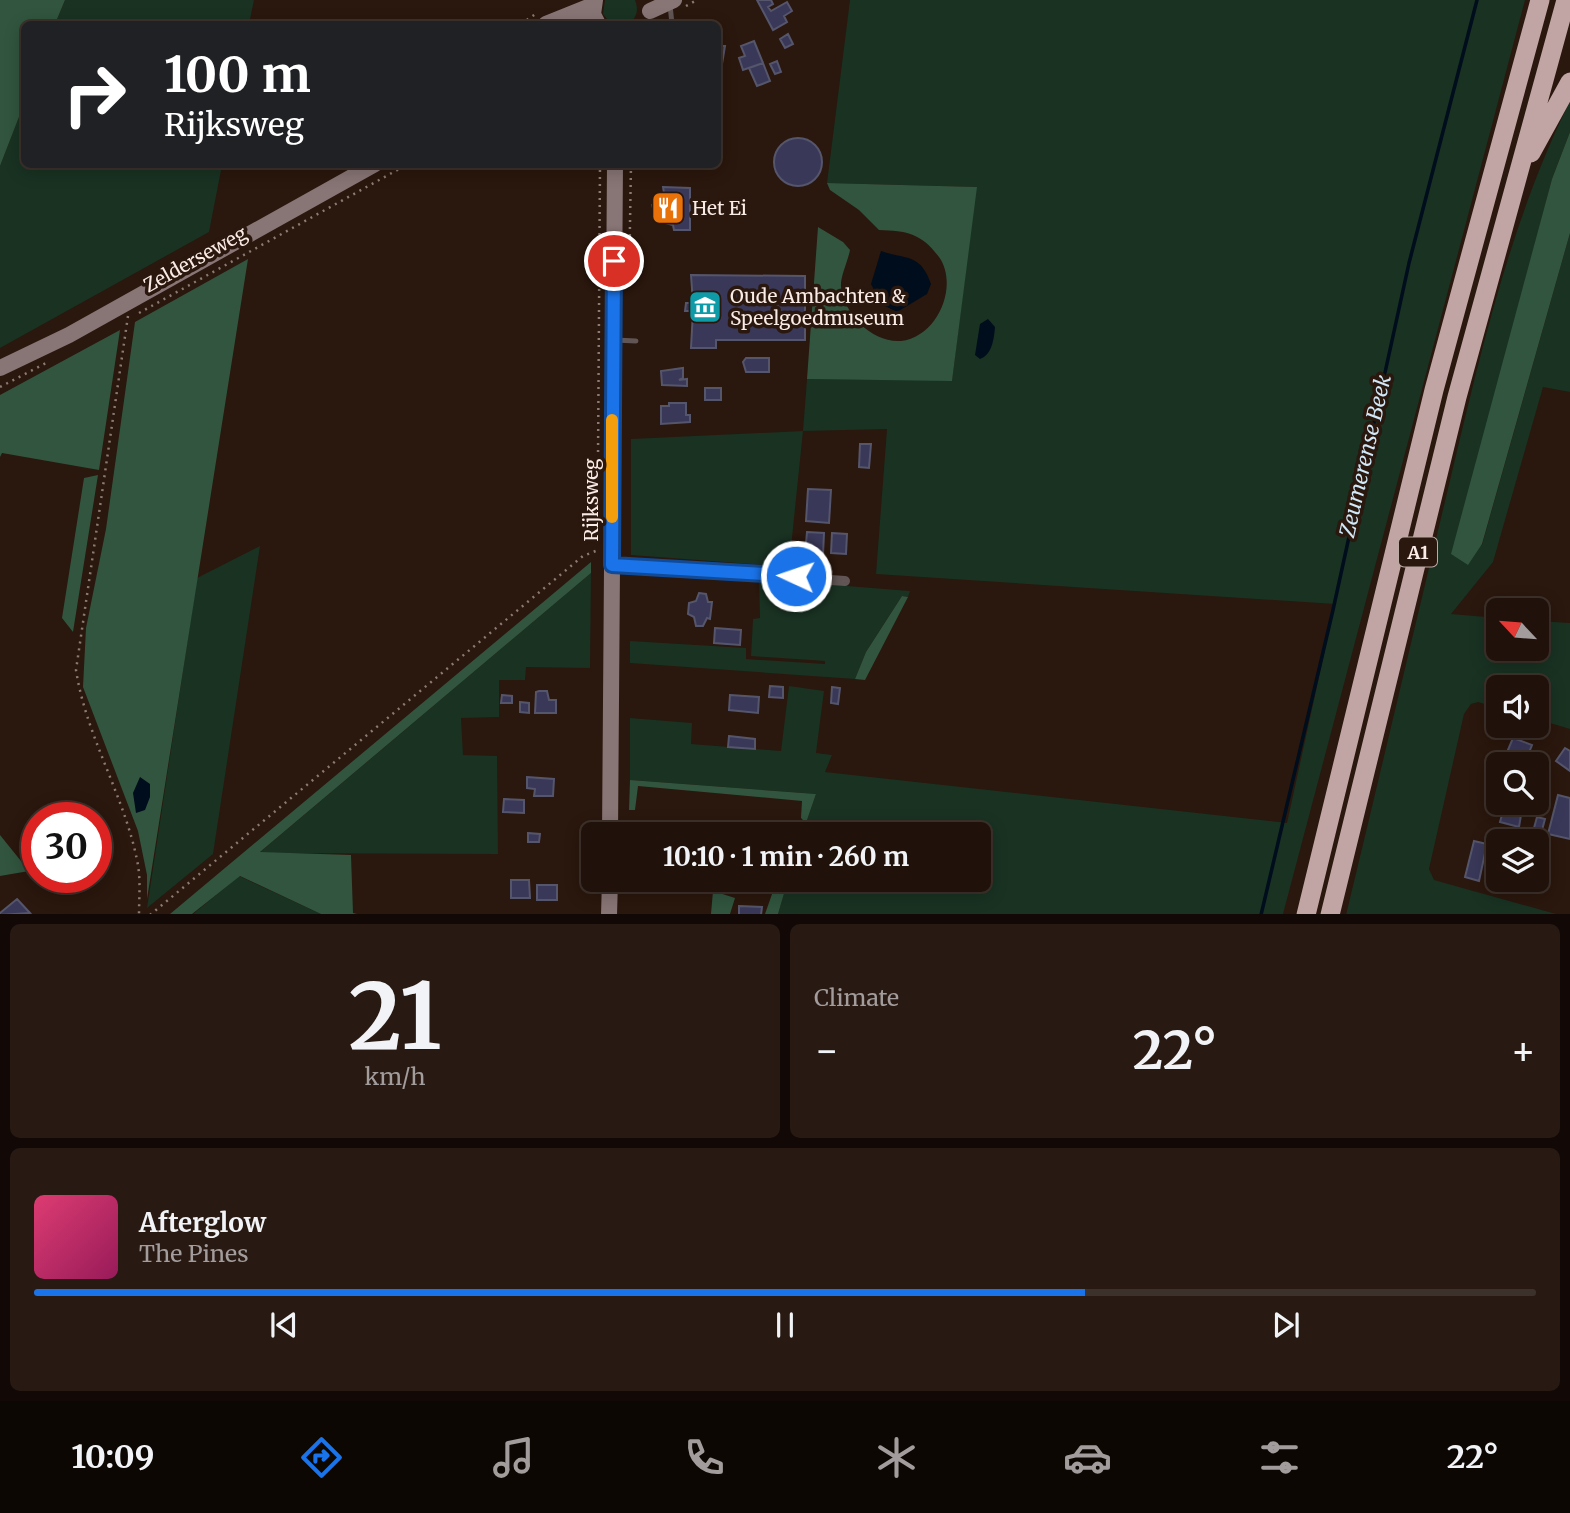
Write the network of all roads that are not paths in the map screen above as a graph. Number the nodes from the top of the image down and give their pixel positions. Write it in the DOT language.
graph roads {
  1 [pos="1540,0"];
  2 [pos="1566,0"];
  3 [pos="675,3"];
  4 [pos="648,12"];
  5 [pos="595,13"];
  6 [pos="559,21"];
  7 [pos="672,21"];
  8 [pos="1570,82"];
  9 [pos="368,168"];
  10 [pos="615,168"];
  11 [pos="1512,192"];
  12 [pos="612,340"];
  13 [pos="636,341"];
  14 [pos="0,368"];
  15 [pos="604,565"];
  16 [pos="845,581"];
  17 [pos="610,822"];
  18 [pos="610,892"];
  19 [pos="609,914"];
  20 [pos="1306,914"];
  21 [pos="1330,914"];
  1 -- 20 [label="highway, A1"];
  2 -- 11 [label="highway, A1"];
  3 -- 4 [label="main road"];
  3 -- 7 [label="lane"];
  5 -- 6 [label="main road"];
  8 -- 11 [label="highway, A1"];
  9 -- 14 [label="main road, Zelderseweg"];
  10 -- 12 [label="main road, Rijksweg"];
  11 -- 21 [label="highway, A1"];
  12 -- 13 [label="lane"];
  12 -- 15 [label="main road, Rijksweg"];
  15 -- 16 [label="street"];
  15 -- 17 [label="main road, Rijksweg"];
  18 -- 19 [label="main road"];
}
